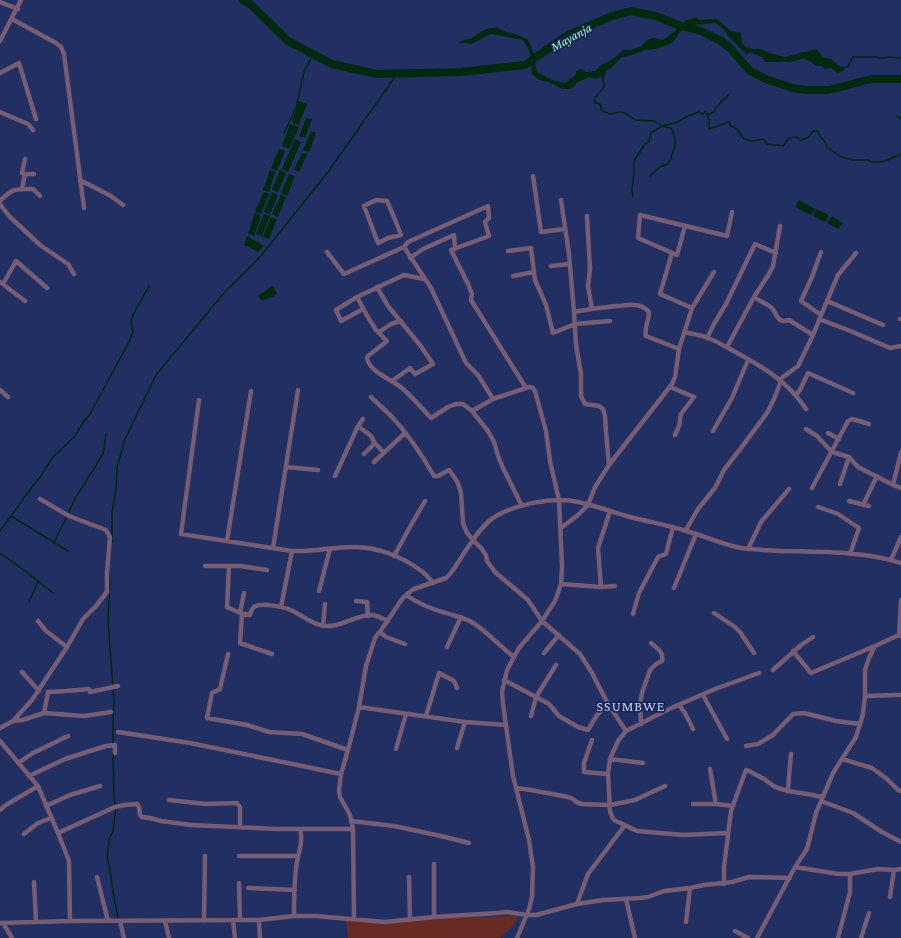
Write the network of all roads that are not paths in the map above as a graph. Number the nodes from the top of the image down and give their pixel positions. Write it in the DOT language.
graph roads {
  1 [pos="21,0"];
  2 [pos="0,2"];
  3 [pos="18,9"];
  4 [pos="12,20"];
  5 [pos="0,41"];
  6 [pos="0,73"];
  7 [pos="0,112"];
  8 [pos="36,119"];
  9 [pos="33,130"];
  10 [pos="25,159"];
  11 [pos="25,174"];
  12 [pos="34,174"];
  13 [pos="533,176"];
  14 [pos="80,180"];
  15 [pos="22,189"];
  16 [pos="40,196"];
  17 [pos="561,200"];
  18 [pos="0,201"];
  19 [pos="0,204"];
  20 [pos="123,205"];
  21 [pos="84,208"];
  22 [pos="390,209"];
  23 [pos="732,212"];
  24 [pos="587,216"];
  25 [pos="685,226"];
  26 [pos="780,226"];
  27 [pos="565,229"];
  28 [pos="404,248"];
  29 [pos="455,249"];
  30 [pos="508,251"];
  31 [pos="327,252"];
  32 [pos="821,252"];
  33 [pos="672,253"];
  34 [pos="776,253"];
  35 [pos="856,253"];
  36 [pos="410,258"];
  37 [pos="570,264"];
  38 [pos="551,266"];
  39 [pos="534,272"];
  40 [pos="714,272"];
  41 [pos="74,274"];
  42 [pos="513,276"];
  43 [pos="424,279"];
  44 [pos="2,283"];
  45 [pos="377,287"];
  46 [pos="47,288"];
  47 [pos="357,297"];
  48 [pos="754,297"];
  49 [pos="826,300"];
  50 [pos="25,301"];
  51 [pos="692,308"];
  52 [pos="363,309"];
  53 [pos="592,309"];
  54 [pos="574,312"];
  55 [pos="820,317"];
  56 [pos="401,321"];
  57 [pos="610,321"];
  58 [pos="575,324"];
  59 [pos="883,325"];
  60 [pos="379,332"];
  61 [pos="684,332"];
  62 [pos="813,335"];
  63 [pos="707,338"];
  64 [pos="901,346"];
  65 [pos="727,348"];
  66 [pos="679,349"];
  67 [pos="748,360"];
  68 [pos="780,380"];
  69 [pos="392,381"];
  70 [pos="670,387"];
  71 [pos="526,388"];
  72 [pos="0,390"];
  73 [pos="298,390"];
  74 [pos="251,391"];
  75 [pos="853,393"];
  76 [pos="796,395"];
  77 [pos="8,396"];
  78 [pos="371,397"];
  79 [pos="493,399"];
  80 [pos="199,400"];
  81 [pos="806,408"];
  82 [pos="472,411"];
  83 [pos="363,419"];
  84 [pos="869,424"];
  85 [pos="358,426"];
  86 [pos="806,429"];
  87 [pos="713,431"];
  88 [pos="405,433"];
  89 [pos="828,433"];
  90 [pos="674,435"];
  91 [pos="839,439"];
  92 [pos="374,442"];
  93 [pos="832,452"];
  94 [pos="901,452"];
  95 [pos="384,453"];
  96 [pos="364,454"];
  97 [pos="849,457"];
  98 [pos="374,462"];
  99 [pos="609,465"];
  100 [pos="286,467"];
  101 [pos="318,470"];
  102 [pos="335,476"];
  103 [pos="877,476"];
  104 [pos="840,484"];
  105 [pos="893,485"];
  106 [pos="812,488"];
  107 [pos="901,488"];
  108 [pos="789,490"];
  109 [pos="40,499"];
  110 [pos="559,500"];
  111 [pos="425,501"];
  112 [pos="849,501"];
  113 [pos="588,505"];
  114 [pos="522,506"];
  115 [pos="818,507"];
  116 [pos="610,511"];
  117 [pos="673,527"];
  118 [pos="561,528"];
  119 [pos="686,530"];
  120 [pos="696,534"];
  121 [pos="901,537"];
  122 [pos="473,540"];
  123 [pos="227,541"];
  124 [pos="273,548"];
  125 [pos="330,549"];
  126 [pos="748,549"];
  127 [pos="292,551"];
  128 [pos="850,554"];
  129 [pos="394,556"];
  130 [pos="891,560"];
  131 [pos="901,563"];
  132 [pos="205,566"];
  133 [pos="228,566"];
  134 [pos="267,570"];
  135 [pos="433,583"];
  136 [pos="561,584"];
  137 [pos="615,586"];
  138 [pos="601,587"];
  139 [pos="674,588"];
  140 [pos="319,591"];
  141 [pos="244,593"];
  142 [pos="406,595"];
  143 [pos="901,600"];
  144 [pos="356,601"];
  145 [pos="325,604"];
  146 [pos="281,607"];
  147 [pos="714,613"];
  148 [pos="241,614"];
  149 [pos="633,614"];
  150 [pos="368,616"];
  151 [pos="461,617"];
  152 [pos="38,621"];
  153 [pos="388,621"];
  154 [pos="542,621"];
  155 [pos="323,626"];
  156 [pos="380,632"];
  157 [pos="900,635"];
  158 [pos="559,636"];
  159 [pos="813,637"];
  160 [pos="650,643"];
  161 [pos="405,644"];
  162 [pos="876,646"];
  163 [pos="67,647"];
  164 [pos="447,647"];
  165 [pos="793,651"];
  166 [pos="544,653"];
  167 [pos="754,653"];
  168 [pos="228,654"];
  169 [pos="272,654"];
  170 [pos="514,656"];
  171 [pos="556,665"];
  172 [pos="774,670"];
  173 [pos="22,672"];
  174 [pos="759,673"];
  175 [pos="504,680"];
  176 [pos="115,687"];
  177 [pos="457,688"];
  178 [pos="39,690"];
  179 [pos="703,695"];
  180 [pos="901,695"];
  181 [pos="865,696"];
  182 [pos="536,697"];
  183 [pos="608,704"];
  184 [pos="679,705"];
  185 [pos="359,707"];
  186 [pos="111,712"];
  187 [pos="44,713"];
  188 [pos="406,714"];
  189 [pos="426,716"];
  190 [pos="531,716"];
  191 [pos="13,721"];
  192 [pos="465,722"];
  193 [pos="641,724"];
  194 [pos="860,724"];
  195 [pos="506,725"];
  196 [pos="0,728"];
  197 [pos="693,729"];
  198 [pos="626,731"];
  199 [pos="118,732"];
  200 [pos="68,736"];
  201 [pos="727,739"];
  202 [pos="592,740"];
  203 [pos="0,741"];
  204 [pos="746,746"];
  205 [pos="396,748"];
  206 [pos="457,748"];
  207 [pos="348,750"];
  208 [pos="115,753"];
  209 [pos="791,754"];
  210 [pos="610,759"];
  211 [pos="842,759"];
  212 [pos="18,763"];
  213 [pos="643,763"];
  214 [pos="710,769"];
  215 [pos="341,774"];
  216 [pos="608,774"];
  217 [pos="29,776"];
  218 [pos="38,786"];
  219 [pos="100,786"];
  220 [pos="665,786"];
  221 [pos="516,788"];
  222 [pos="788,791"];
  223 [pos="901,791"];
  224 [pos="822,799"];
  225 [pos="169,800"];
  226 [pos="693,804"];
  227 [pos="716,804"];
  228 [pos="610,805"];
  229 [pos="46,806"];
  230 [pos="733,806"];
  231 [pos="0,810"];
  232 [pos="52,818"];
  233 [pos="351,821"];
  234 [pos="625,825"];
  235 [pos="240,827"];
  236 [pos="300,829"];
  237 [pos="353,829"];
  238 [pos="728,833"];
  239 [pos="24,834"];
  240 [pos="58,834"];
  241 [pos="901,842"];
  242 [pos="469,843"];
  243 [pos="205,856"];
  244 [pos="239,856"];
  245 [pos="298,856"];
  246 [pos="434,864"];
  247 [pos="796,867"];
  248 [pos="901,869"];
  249 [pos="894,870"];
  250 [pos="850,874"];
  251 [pos="409,876"];
  252 [pos="97,877"];
  253 [pos="790,878"];
  254 [pos="34,882"];
  255 [pos="238,883"];
  256 [pos="724,884"];
  257 [pos="248,888"];
  258 [pos="690,888"];
  259 [pos="295,890"];
  260 [pos="890,897"];
  261 [pos="626,899"];
  262 [pos="577,904"];
  263 [pos="869,913"];
  264 [pos="527,915"];
  265 [pos="294,916"];
  266 [pos="434,916"];
  267 [pos="354,919"];
  268 [pos="233,920"];
  269 [pos="240,920"];
  270 [pos="258,920"];
  271 [pos="410,920"];
  272 [pos="70,921"];
  273 [pos="108,921"];
  274 [pos="120,921"];
  275 [pos="165,921"];
  276 [pos="204,921"];
  277 [pos="36,922"];
  278 [pos="686,922"];
  279 [pos="2,923"];
  280 [pos="735,931"];
  281 [pos="12,938"];
  282 [pos="124,938"];
  283 [pos="170,938"];
  284 [pos="235,938"];
  285 [pos="260,938"];
  286 [pos="517,938"];
  287 [pos="636,938"];
  288 [pos="748,938"];
  289 [pos="757,938"];
  290 [pos="838,938"];
  291 [pos="861,938"];
  1 -- 3 [label="street"];
  2 -- 3 [label="street"];
  3 -- 4 [label="street"];
  4 -- 5 [label="street"];
  4 -- 14 [label="street"];
  6 -- 8 [label="street"];
  7 -- 9 [label="street"];
  10 -- 11 [label="street"];
  11 -- 12 [label="street"];
  11 -- 15 [label="street"];
  13 -- 27 [label="street"];
  14 -- 20 [label="street"];
  14 -- 21 [label="street"];
  15 -- 16 [label="street"];
  15 -- 18 [label="street"];
  17 -- 27 [label="street"];
  19 -- 41 [label="street"];
  22 -- 22 [label="street"];
  23 -- 25 [label="street"];
  24 -- 53 [label="street"];
  25 -- 33 [label="street"];
  25 -- 33 [label="street"];
  26 -- 34 [label="street"];
  27 -- 37 [label="street"];
  28 -- 29 [label="street"];
  28 -- 31 [label="street"];
  28 -- 36 [label="street"];
  29 -- 36 [label="street"];
  29 -- 71 [label="street"];
  30 -- 39 [label="street"];
  32 -- 55 [label="street"];
  33 -- 51 [label="street"];
  34 -- 48 [label="street"];
  34 -- 63 [label="street"];
  35 -- 49 [label="street"];
  36 -- 43 [label="street"];
  37 -- 38 [label="street"];
  37 -- 54 [label="street"];
  39 -- 42 [label="street"];
  39 -- 58 [label="street"];
  40 -- 51 [label="street"];
  43 -- 45 [label="street"];
  43 -- 79 [label="street"];
  44 -- 46 [label="street"];
  44 -- 50 [label="street"];
  45 -- 47 [label="street"];
  45 -- 56 [label="street"];
  47 -- 52 [label="street"];
  47 -- 52 [label="street"];
  48 -- 62 [label="street"];
  48 -- 65 [label="street"];
  49 -- 55 [label="street"];
  49 -- 59 [label="street"];
  51 -- 61 [label="street"];
  52 -- 60 [label="street"];
  53 -- 54 [label="street"];
  53 -- 66 [label="street"];
  54 -- 58 [label="street"];
  55 -- 62 [label="street"];
  55 -- 64 [label="street"];
  56 -- 60 [label="street"];
  56 -- 69 [label="street"];
  57 -- 58 [label="street"];
  58 -- 99 [label="street"];
  60 -- 69 [label="street"];
  61 -- 63 [label="street"];
  61 -- 66 [label="street"];
  62 -- 68 [label="street"];
  63 -- 65 [label="street"];
  65 -- 67 [label="street"];
  66 -- 70 [label="street"];
  67 -- 68 [label="street"];
  67 -- 87 [label="street"];
  68 -- 76 [label="street"];
  68 -- 119 [label="street"];
  69 -- 82 [label="street"];
  70 -- 90 [label="street"];
  70 -- 99 [label="street"];
  71 -- 79 [label="street"];
  71 -- 110 [label="street"];
  72 -- 77 [label="street"];
  73 -- 100 [label="street"];
  74 -- 123 [label="street"];
  75 -- 76 [label="street"];
  76 -- 81 [label="street"];
  78 -- 88 [label="street"];
  79 -- 82 [label="street"];
  80 -- 123 [label="street"];
  82 -- 114 [label="street"];
  83 -- 85 [label="street"];
  84 -- 91 [label="street"];
  85 -- 92 [label="street"];
  85 -- 102 [label="street"];
  86 -- 93 [label="street"];
  88 -- 95 [label="street"];
  88 -- 122 [label="street"];
  89 -- 91 [label="street"];
  91 -- 93 [label="street"];
  92 -- 95 [label="street"];
  92 -- 96 [label="street"];
  93 -- 97 [label="street"];
  93 -- 106 [label="street"];
  94 -- 105 [label="street"];
  95 -- 98 [label="street"];
  97 -- 103 [label="street"];
  97 -- 104 [label="street"];
  99 -- 113 [label="street"];
  100 -- 101 [label="street"];
  100 -- 124 [label="street"];
  103 -- 105 [label="street"];
  103 -- 112 [label="street"];
  105 -- 107 [label="street"];
  108 -- 126 [label="street"];
  109 -- 163 [label="street"];
  110 -- 113 [label="street"];
  110 -- 114 [label="street"];
  110 -- 118 [label="street"];
  111 -- 129 [label="street"];
  113 -- 116 [label="street"];
  113 -- 118 [label="street"];
  114 -- 122 [label="street"];
  115 -- 128 [label="street"];
  116 -- 117 [label="street"];
  116 -- 138 [label="street"];
  117 -- 119 [label="street"];
  117 -- 149 [label="street"];
  118 -- 136 [label="street"];
  119 -- 120 [label="street"];
  120 -- 126 [label="street"];
  120 -- 139 [label="street"];
  121 -- 130 [label="street"];
  122 -- 135 [label="street"];
  122 -- 154 [label="street"];
  123 -- 124 [label="street"];
  124 -- 127 [label="street"];
  125 -- 127 [label="street"];
  125 -- 129 [label="street"];
  125 -- 140 [label="street"];
  126 -- 128 [label="street"];
  127 -- 146 [label="street"];
  128 -- 130 [label="street"];
  129 -- 135 [label="street"];
  130 -- 131 [label="street"];
  132 -- 133 [label="street"];
  133 -- 134 [label="street"];
  133 -- 148 [label="street"];
  135 -- 142 [label="street"];
  136 -- 138 [label="street"];
  136 -- 154 [label="street"];
  137 -- 138 [label="street"];
  141 -- 148 [label="street"];
  142 -- 151 [label="street"];
  142 -- 153 [label="street"];
  143 -- 157 [label="street"];
  144 -- 150 [label="street"];
  145 -- 155 [label="street"];
  146 -- 148 [label="street"];
  146 -- 155 [label="street"];
  147 -- 167 [label="street"];
  148 -- 169 [label="street"];
  150 -- 153 [label="street"];
  150 -- 155 [label="street"];
  151 -- 164 [label="street"];
  151 -- 170 [label="street"];
  152 -- 163 [label="street"];
  153 -- 156 [label="street"];
  154 -- 158 [label="street"];
  154 -- 170 [label="street"];
  156 -- 161 [label="street"];
  156 -- 185 [label="street"];
  157 -- 162 [label="street"];
  158 -- 166 [label="street"];
  158 -- 183 [label="street"];
  159 -- 165 [label="street"];
  160 -- 193 [label="street"];
  162 -- 165 [label="street"];
  162 -- 181 [label="street"];
  163 -- 178 [label="street"];
  165 -- 172 [label="street"];
  168 -- 207 [label="street"];
  170 -- 175 [label="street"];
  171 -- 182 [label="street"];
  173 -- 178 [label="street"];
  174 -- 179 [label="street"];
  175 -- 182 [label="street"];
  175 -- 195 [label="street"];
  176 -- 187 [label="street"];
  177 -- 189 [label="street"];
  178 -- 191 [label="street"];
  179 -- 184 [label="street"];
  179 -- 201 [label="street"];
  180 -- 181 [label="street"];
  181 -- 194 [label="street"];
  182 -- 183 [label="street"];
  182 -- 190 [label="street"];
  183 -- 198 [label="street"];
  184 -- 193 [label="street"];
  184 -- 197 [label="street"];
  185 -- 188 [label="street"];
  185 -- 207 [label="street"];
  186 -- 187 [label="street"];
  187 -- 191 [label="street"];
  188 -- 189 [label="street"];
  188 -- 205 [label="street"];
  189 -- 192 [label="street"];
  191 -- 196 [label="street"];
  192 -- 195 [label="street"];
  192 -- 206 [label="street"];
  193 -- 198 [label="street"];
  194 -- 204 [label="street"];
  194 -- 211 [label="street"];
  195 -- 221 [label="street"];
  198 -- 210 [label="street"];
  199 -- 215 [label="street"];
  200 -- 212 [label="street"];
  202 -- 216 [label="street"];
  203 -- 212 [label="street"];
  207 -- 215 [label="street"];
  208 -- 217 [label="street"];
  209 -- 222 [label="street"];
  210 -- 213 [label="street"];
  210 -- 216 [label="street"];
  211 -- 223 [label="street"];
  211 -- 224 [label="street"];
  212 -- 217 [label="street"];
  214 -- 227 [label="street"];
  215 -- 233 [label="street"];
  216 -- 228 [label="street"];
  217 -- 218 [label="street"];
  218 -- 229 [label="street"];
  218 -- 231 [label="street"];
  219 -- 229 [label="street"];
  220 -- 228 [label="street"];
  221 -- 228 [label="street"];
  221 -- 264 [label="street"];
  222 -- 224 [label="street"];
  222 -- 230 [label="street"];
  224 -- 241 [label="street"];
  224 -- 247 [label="street"];
  225 -- 235 [label="street"];
  226 -- 227 [label="street"];
  227 -- 230 [label="street"];
  228 -- 234 [label="street"];
  229 -- 232 [label="street"];
  230 -- 238 [label="street"];
  232 -- 239 [label="street"];
  232 -- 240 [label="street"];
  233 -- 237 [label="street"];
  233 -- 242 [label="street"];
  234 -- 238 [label="street"];
  234 -- 262 [label="street"];
  235 -- 236 [label="street"];
  235 -- 240 [label="street"];
  236 -- 237 [label="street"];
  236 -- 245 [label="street"];
  237 -- 267 [label="street"];
  238 -- 256 [label="street"];
  240 -- 272 [label="street"];
  243 -- 276 [label="street"];
  244 -- 245 [label="street"];
  245 -- 259 [label="street"];
  246 -- 266 [label="street"];
  247 -- 250 [label="street"];
  247 -- 253 [label="street"];
  248 -- 249 [label="street"];
  249 -- 250 [label="street"];
  249 -- 260 [label="street"];
  250 -- 290 [label="street"];
  251 -- 271 [label="street"];
  252 -- 273 [label="street"];
  253 -- 256 [label="street"];
  253 -- 289 [label="street"];
  254 -- 277 [label="street"];
  255 -- 269 [label="street"];
  256 -- 258 [label="street"];
  257 -- 259 [label="street"];
  258 -- 261 [label="street"];
  258 -- 278 [label="street"];
  259 -- 265 [label="street"];
  261 -- 262 [label="street"];
  261 -- 287 [label="street"];
  262 -- 264 [label="street"];
  263 -- 291 [label="street"];
  264 -- 266 [label="street"];
  264 -- 286 [label="street"];
  265 -- 267 [label="street"];
  265 -- 270 [label="street"];
  266 -- 271 [label="street"];
  267 -- 271 [label="street"];
  268 -- 269 [label="street"];
  268 -- 276 [label="street"];
  268 -- 284 [label="street"];
  269 -- 270 [label="street"];
  270 -- 285 [label="street"];
  272 -- 273 [label="street"];
  272 -- 277 [label="street"];
  273 -- 274 [label="street"];
  274 -- 275 [label="street"];
  274 -- 282 [label="street"];
  275 -- 276 [label="street"];
  275 -- 283 [label="street"];
  277 -- 279 [label="street"];
  279 -- 281 [label="street"];
  280 -- 288 [label="street"];
}
